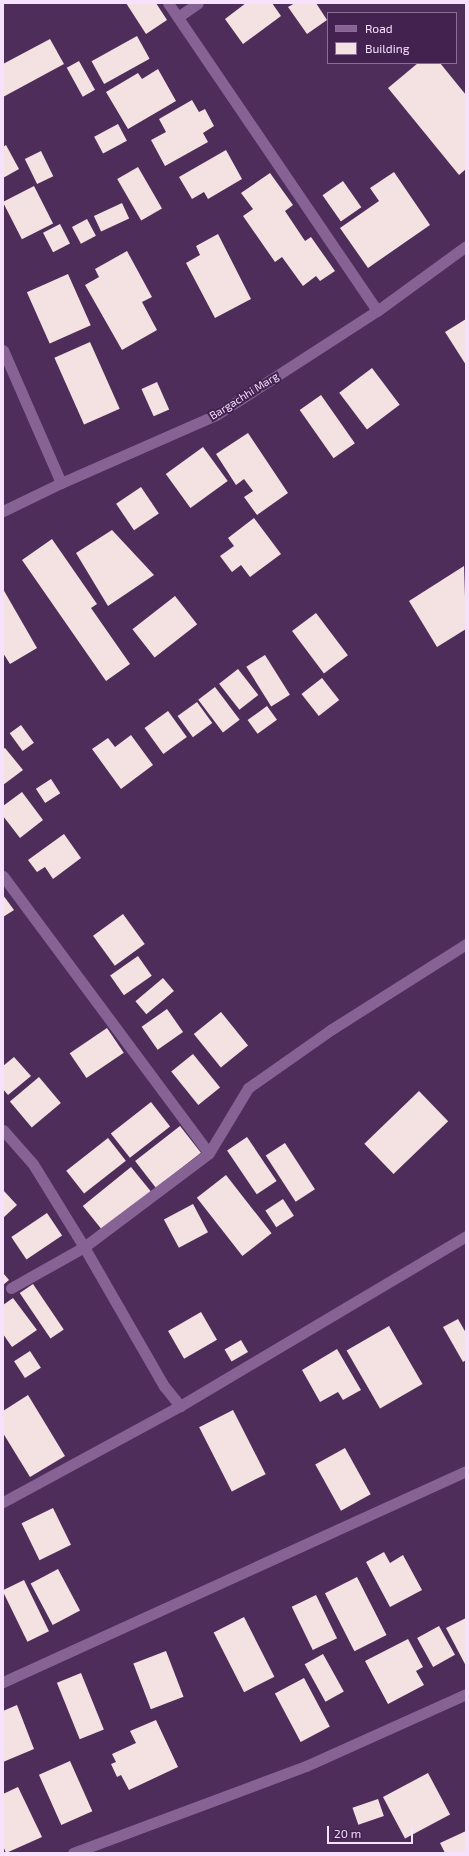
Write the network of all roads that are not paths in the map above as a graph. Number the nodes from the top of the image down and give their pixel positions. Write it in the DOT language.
graph roads {
  1 [pos="168,3"];
  2 [pos="198,3"];
  3 [pos="178,17"];
  4 [pos="466,246"];
  5 [pos="377,311"];
  6 [pos="3,350"];
  7 [pos="61,483"];
  8 [pos="3,511"];
  9 [pos="3,876"];
  10 [pos="466,944"];
  11 [pos="3,1130"];
  12 [pos="208,1153"];
  13 [pos="466,1236"];
  14 [pos="84,1247"];
  15 [pos="11,1288"];
  16 [pos="180,1406"];
  17 [pos="466,1471"];
  18 [pos="3,1502"];
  19 [pos="3,1682"];
  20 [pos="466,1694"];
  21 [pos="73,1853"];
  1 -- 3 [label="street"];
  2 -- 3 [label="street"];
  3 -- 5 [label="street"];
  4 -- 5 [label="street, Bargachhi Marg"];
  5 -- 7 [label="street, Bargachhi Marg"];
  6 -- 7 [label="street"];
  7 -- 8 [label="street, Bargachhi Marg"];
  9 -- 12 [label="street"];
  10 -- 12 [label="street"];
  11 -- 14 [label="street"];
  12 -- 14 [label="street"];
  13 -- 16 [label="street"];
  14 -- 15 [label="street"];
  14 -- 16 [label="street"];
  16 -- 18 [label="street"];
  17 -- 19 [label="street"];
  20 -- 21 [label="street"];
}
